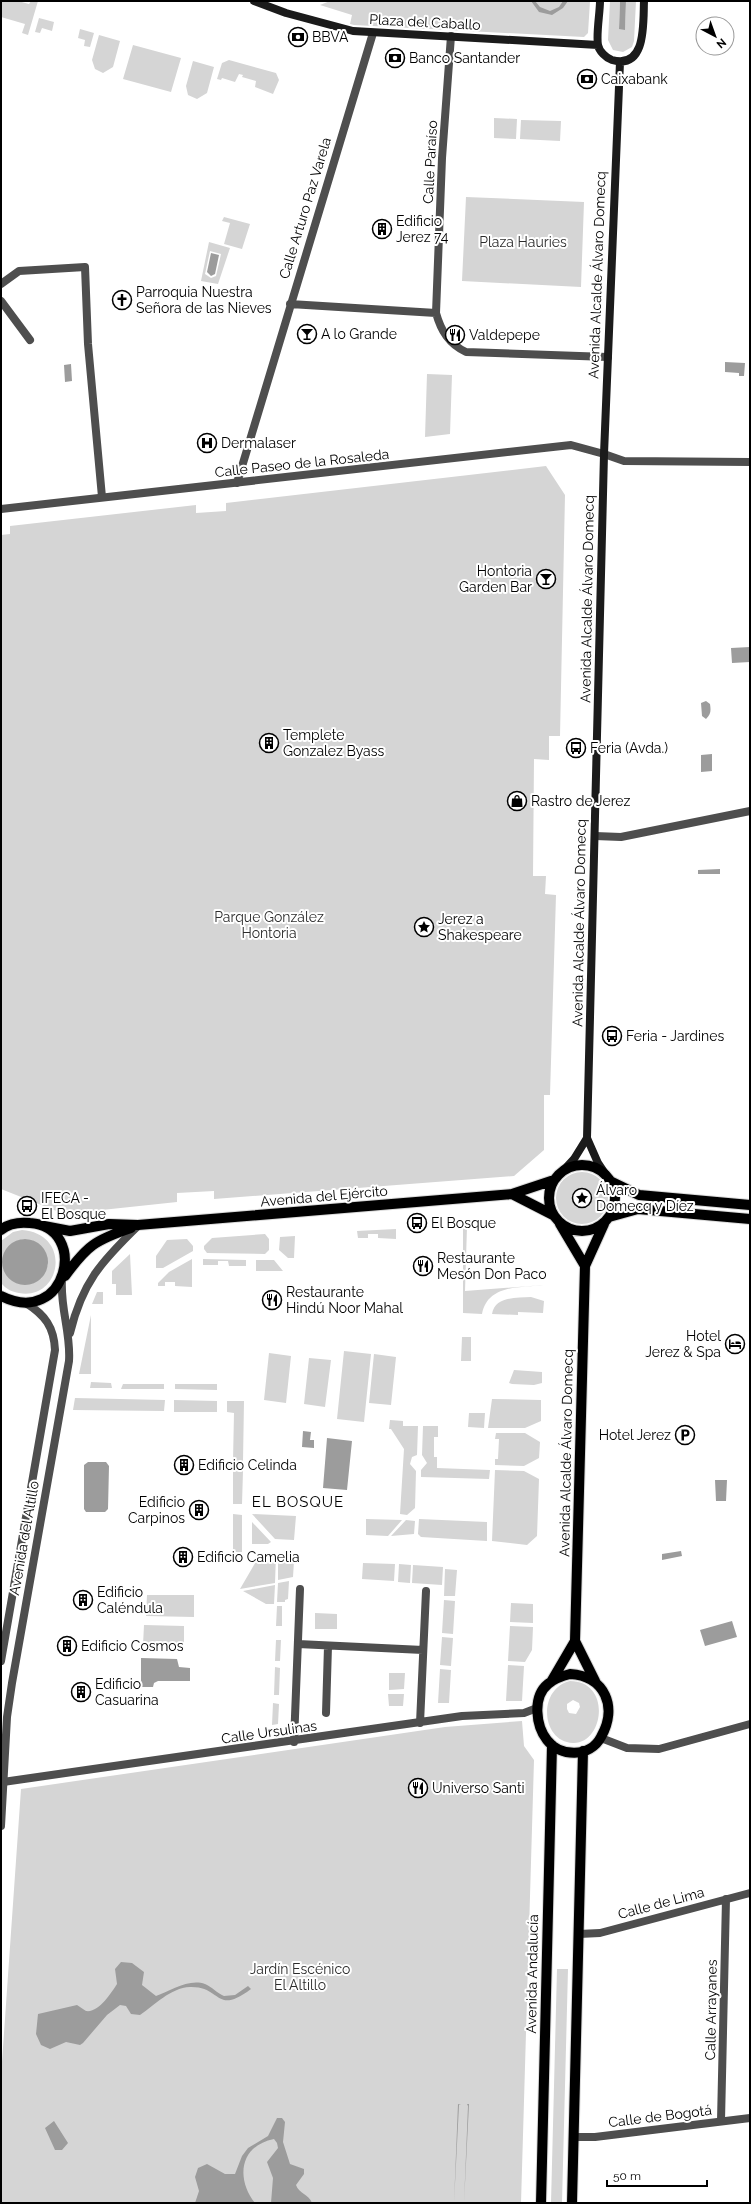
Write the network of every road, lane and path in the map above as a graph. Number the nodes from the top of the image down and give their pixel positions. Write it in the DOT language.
graph roads {
  1 [pos="254,1"];
  2 [pos="600,1"];
  3 [pos="644,1"];
  4 [pos="373,33"];
  5 [pos="451,36"];
  6 [pos="598,45"];
  7 [pos="620,62"];
  8 [pos="1,284"];
  9 [pos="1,301"];
  10 [pos="290,304"];
  11 [pos="436,313"];
  12 [pos="30,340"];
  13 [pos="608,357"];
  14 [pos="604,454"];
  15 [pos="750,462"];
  16 [pos="237,483"];
  17 [pos="102,497"];
  18 [pos="1,509"];
  19 [pos="750,811"];
  20 [pos="595,836"];
  21 [pos="587,1138"];
  22 [pos="562,1172"];
  23 [pos="609,1178"];
  24 [pos="554,1180"];
  25 [pos="512,1194"];
  26 [pos="750,1205"];
  27 [pos="553,1215"];
  28 [pos="750,1219"];
  29 [pos="607,1221"];
  30 [pos="560,1224"];
  31 [pos="138,1225"];
  32 [pos="44,1226"];
  33 [pos="1,1230"];
  34 [pos="585,1266"];
  35 [pos="62,1280"];
  36 [pos="1,1296"];
  37 [pos="26,1303"];
  38 [pos="69,1336"];
  39 [pos="300,1589"];
  40 [pos="426,1591"];
  41 [pos="4,1632"];
  42 [pos="575,1641"];
  43 [pos="298,1644"];
  44 [pos="2,1645"];
  45 [pos="328,1646"];
  46 [pos="422,1650"];
  47 [pos="1,1661"];
  48 [pos="595,1681"];
  49 [pos="551,1682"];
  50 [pos="537,1708"];
  51 [pos="326,1713"];
  52 [pos="420,1723"];
  53 [pos="750,1724"];
  54 [pos="601,1738"];
  55 [pos="294,1742"];
  56 [pos="552,1745"];
  57 [pos="583,1751"];
  58 [pos="3,1782"];
  59 [pos="1,1826"];
  60 [pos="750,1893"];
  61 [pos="726,1899"];
  62 [pos="578,1934"];
  63 [pos="750,2118"];
  64 [pos="721,2121"];
  65 [pos="574,2137"];
  66 [pos="541,2203"];
  67 [pos="572,2203"];
  1 -- 4 [label="main road, Plaza del Caballo"];
  2 -- 6 [label="main road"];
  3 -- 7 [label="main road"];
  4 -- 5 [label="main road, Plaza del Caballo"];
  4 -- 10 [label="street, Calle Arturo Paz Varela"];
  5 -- 6 [label="main road, Plaza del Caballo"];
  5 -- 11 [label="street, Calle Paraíso"];
  6 -- 7 [label="main road"];
  7 -- 13 [label="main road, Avenida Alcalde Álvaro Domecq"];
  8 -- 17 [label="street"];
  9 -- 12 [label="street"];
  10 -- 11 [label="street"];
  10 -- 16 [label="street, Calle Arturo Paz Varela"];
  11 -- 13 [label="street, Calle Paraíso"];
  13 -- 14 [label="main road, Avenida Alcalde Álvaro Domecq"];
  14 -- 15 [label="street, Calle Paseo de la Rosaleda"];
  14 -- 16 [label="street, Calle Paseo de la Rosaleda"];
  14 -- 20 [label="main road, Avenida Alcalde Álvaro Domecq"];
  16 -- 17 [label="street, Calle Paseo de la Rosaleda"];
  17 -- 18 [label="street, Calle Paseo de la Rosaleda"];
  19 -- 20 [label="street"];
  20 -- 21 [label="main road, Avenida Alcalde Álvaro Domecq"];
  21 -- 22 [label="main road"];
  21 -- 23 [label="main road, Avenida Alcalde Álvaro Domecq"];
  22 -- 23 [label="main road"];
  22 -- 24 [label="main road"];
  23 -- 26 [label="main road"];
  23 -- 29 [label="main road"];
  24 -- 25 [label="main road, Avenida del Ejército"];
  24 -- 27 [label="main road"];
  25 -- 27 [label="main road"];
  25 -- 31 [label="main road, Avenida del Ejército"];
  27 -- 30 [label="main road"];
  28 -- 29 [label="main road"];
  29 -- 30 [label="main road"];
  29 -- 34 [label="main road, Avenida Alcalde Álvaro Domecq"];
  30 -- 34 [label="main road"];
  31 -- 32 [label="main road, Avenida del Ejército"];
  31 -- 35 [label="main road, Avenida del Ejército"];
  31 -- 38 [label="street"];
  32 -- 33 [label="main road, Avenida del Ejército"];
  32 -- 35 [label="main road"];
  34 -- 42 [label="main road, Avenida Alcalde Álvaro Domecq"];
  35 -- 37 [label="main road, Avenida del Ejército"];
  35 -- 38 [label="street, Avenida del Altillo"];
  36 -- 37 [label="main road"];
  37 -- 41 [label="street, Avenida del Altillo"];
  38 -- 58 [label="street, Avenida del Altillo"];
  39 -- 43 [label="street"];
  40 -- 46 [label="street"];
  41 -- 44 [label="street, Avenida del Altillo"];
  42 -- 48 [label="main road, Avenida Alcalde Álvaro Domecq"];
  42 -- 49 [label="main road, Avenida Alcalde Álvaro Domecq"];
  43 -- 45 [label="street"];
  43 -- 55 [label="street"];
  44 -- 47 [label="street, Avenida del Altillo"];
  45 -- 46 [label="street"];
  45 -- 51 [label="street"];
  46 -- 52 [label="street"];
  48 -- 49 [label="main road"];
  48 -- 54 [label="main road"];
  49 -- 50 [label="main road"];
  50 -- 52 [label="street, Calle Ursulinas"];
  50 -- 56 [label="main road"];
  52 -- 55 [label="street, Calle Ursulinas"];
  53 -- 54 [label="street"];
  54 -- 57 [label="main road"];
  55 -- 58 [label="street, Calle Ursulinas"];
  56 -- 57 [label="main road"];
  56 -- 66 [label="main road, Avenida Andalucía"];
  57 -- 62 [label="main road"];
  58 -- 59 [label="street, Avenida del Altillo"];
  60 -- 61 [label="street, Calle de Lima"];
  61 -- 62 [label="street, Calle de Lima"];
  61 -- 64 [label="street, Calle Arrayanes"];
  62 -- 65 [label="main road"];
  63 -- 64 [label="street, Calle de Bogotá"];
  64 -- 65 [label="street, Calle de Bogotá"];
  65 -- 67 [label="main road"];
}
